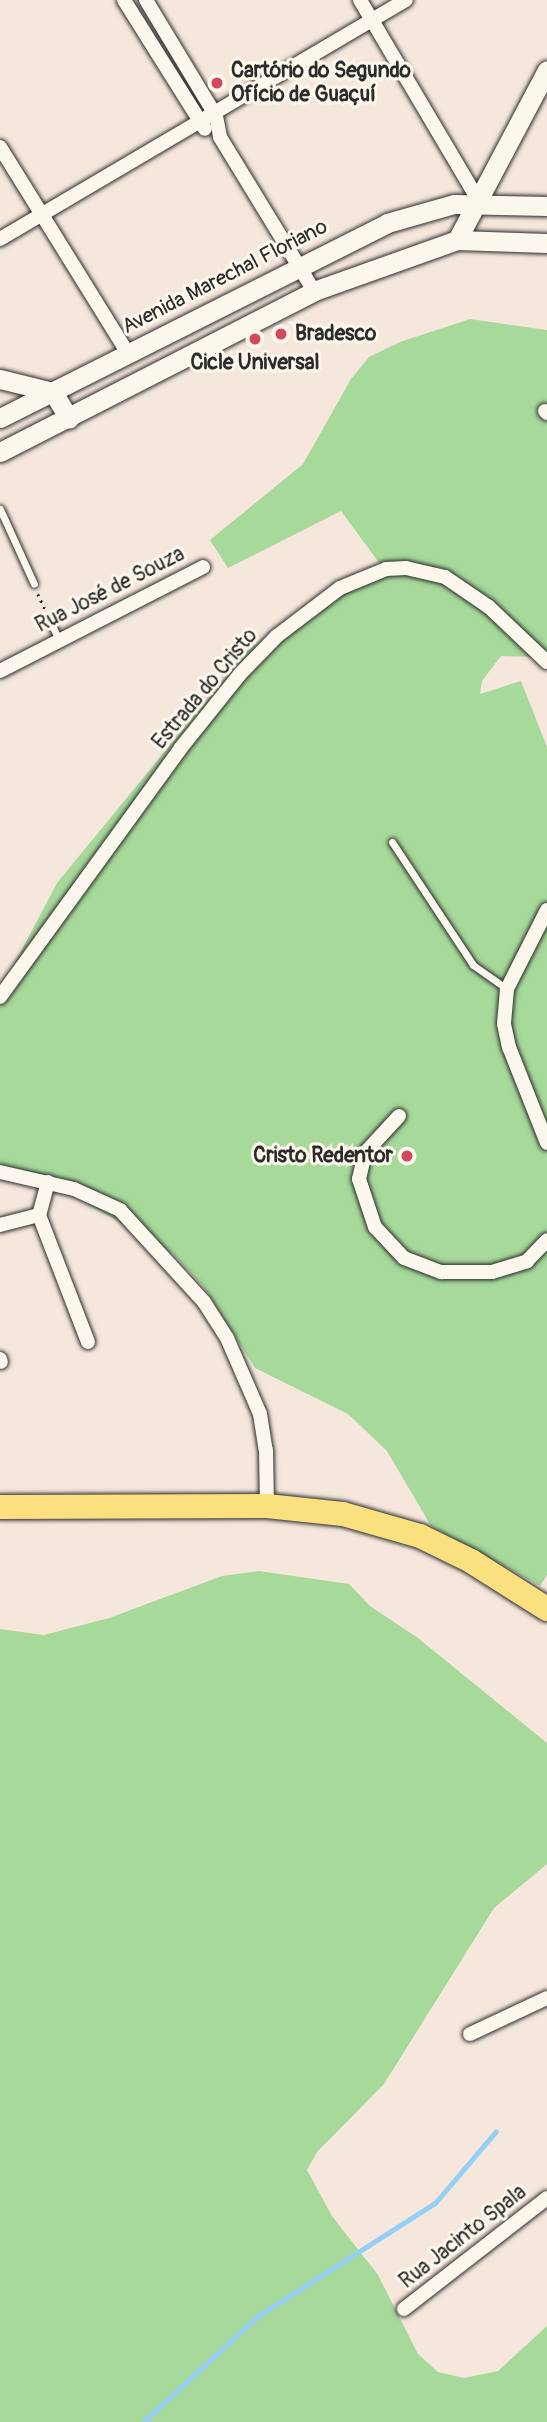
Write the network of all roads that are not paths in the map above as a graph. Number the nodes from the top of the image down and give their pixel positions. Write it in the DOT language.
graph roads {
  1 [pos="124,0"];
  2 [pos="146,0"];
  3 [pos="360,0"];
  4 [pos="407,0"];
  5 [pos="372,20"];
  6 [pos="547,70"];
  7 [pos="216,116"];
  8 [pos="199,125"];
  9 [pos="220,137"];
  10 [pos="0,147"];
  11 [pos="479,201"];
  12 [pos="547,206"];
  13 [pos="42,214"];
  14 [pos="0,240"];
  15 [pos="457,240"];
  16 [pos="547,243"];
  17 [pos="298,264"];
  18 [pos="314,291"];
  19 [pos="127,352"];
  20 [pos="0,379"];
  21 [pos="53,392"];
  22 [pos="0,418"];
  23 [pos="69,419"];
  24 [pos="0,452"];
  25 [pos="0,509"];
  26 [pos="202,566"];
  27 [pos="33,584"];
  28 [pos="51,623"];
  29 [pos="59,640"];
  30 [pos="547,662"];
  31 [pos="0,671"];
  32 [pos="392,842"];
  33 [pos="547,910"];
  34 [pos="507,989"];
  35 [pos="0,997"];
  36 [pos="399,1116"];
  37 [pos="547,1143"];
  38 [pos="0,1172"];
  39 [pos="47,1182"];
  40 [pos="39,1215"];
  41 [pos="0,1224"];
  42 [pos="547,1240"];
  43 [pos="88,1342"];
  44 [pos="267,1506"];
  45 [pos="0,1507"];
  46 [pos="543,1604"];
  47 [pos="547,1998"];
  48 [pos="470,2034"];
  49 [pos="547,2199"];
  50 [pos="404,2309"];
  1 -- 8 [label="street"];
  2 -- 7 [label="street"];
  3 -- 5 [label="street"];
  4 -- 5 [label="street"];
  5 -- 7 [label="street"];
  5 -- 11 [label="street"];
  6 -- 11 [label="main road"];
  7 -- 8 [label="street"];
  7 -- 9 [label="street"];
  8 -- 9 [label="street"];
  8 -- 13 [label="street"];
  9 -- 17 [label="street"];
  10 -- 13 [label="street"];
  11 -- 12 [label="main road, Avenida Marechal Floriano"];
  11 -- 15 [label="main road"];
  11 -- 17 [label="main road, Avenida Marechal Floriano"];
  13 -- 14 [label="street"];
  13 -- 19 [label="street"];
  15 -- 16 [label="main road"];
  15 -- 18 [label="main road"];
  17 -- 18 [label="street"];
  17 -- 19 [label="main road, Avenida Marechal Floriano"];
  18 -- 23 [label="main road"];
  19 -- 21 [label="main road, Avenida Marechal Floriano"];
  20 -- 21 [label="main road"];
  21 -- 22 [label="main road, Avenida Marechal Floriano"];
  21 -- 23 [label="main road"];
  23 -- 24 [label="main road"];
  25 -- 27 [label="lane"];
  26 -- 29 [label="street, Rua José de Souza"];
  28 -- 29 [label="lane"];
  29 -- 31 [label="street, Rua José de Souza"];
  30 -- 35 [label="street, Estrada do Cristo"];
  32 -- 34 [label="lane"];
  33 -- 34 [label="street"];
  34 -- 37 [label="street"];
  36 -- 42 [label="street"];
  38 -- 39 [label="street"];
  39 -- 40 [label="street"];
  39 -- 44 [label="street"];
  40 -- 41 [label="street"];
  40 -- 43 [label="street"];
  44 -- 45 [label="highway"];
  44 -- 46 [label="highway"];
  47 -- 48 [label="street"];
  49 -- 50 [label="street, Rua Jacinto Spala"];
}
